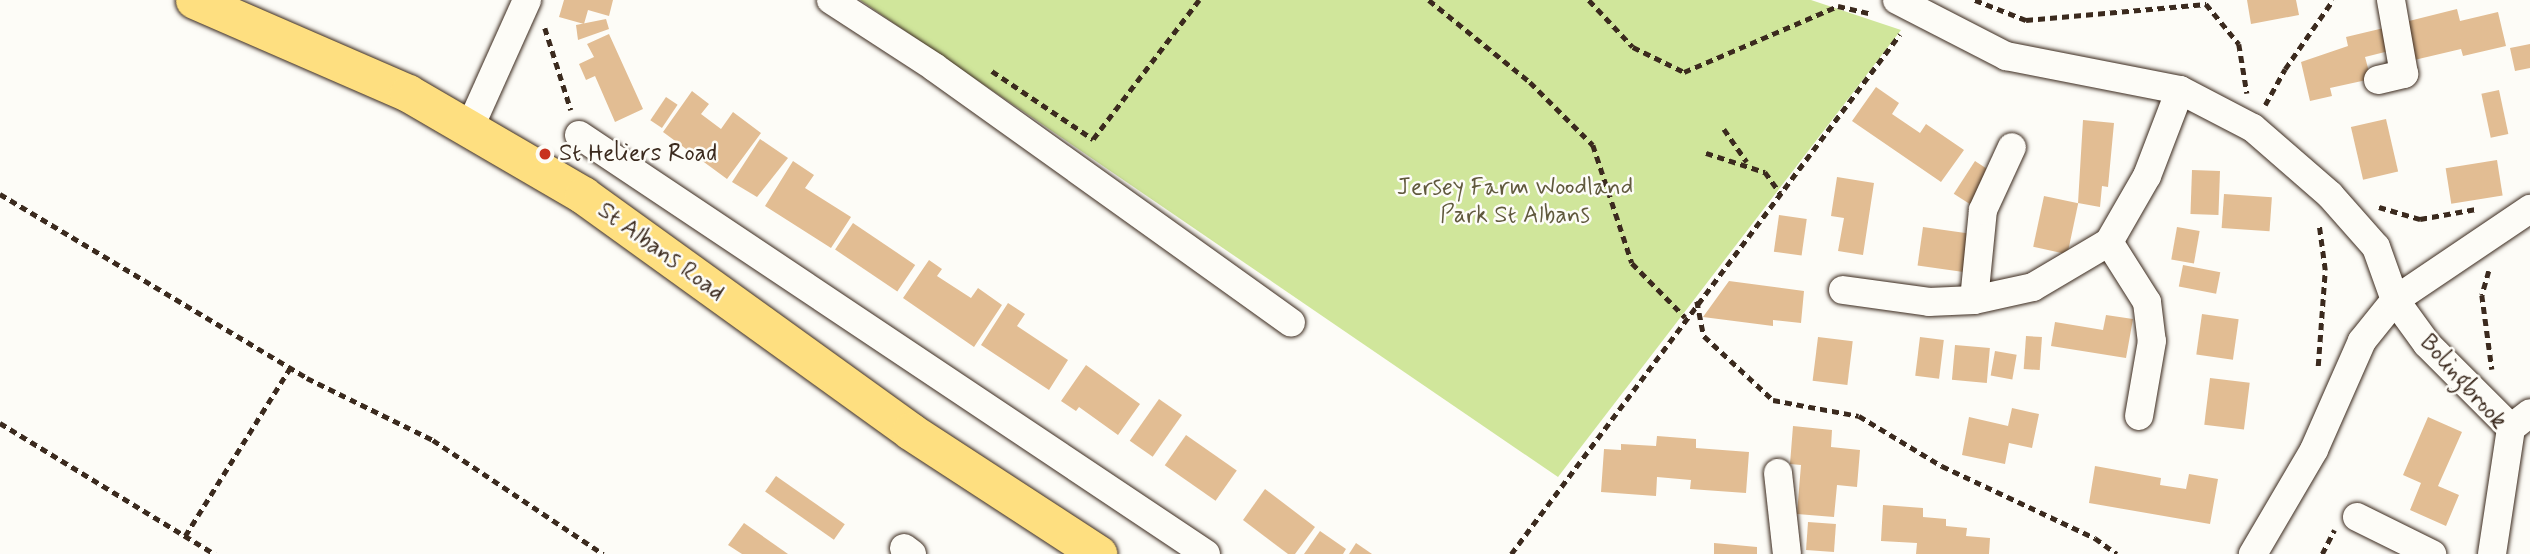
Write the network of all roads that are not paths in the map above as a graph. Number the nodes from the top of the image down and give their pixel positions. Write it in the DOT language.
graph roads {
  1 [pos="194,0"];
  2 [pos="831,0"];
  3 [pos="1897,0"];
  4 [pos="2390,0"];
  5 [pos="525,6"];
  6 [pos="2378,80"];
  7 [pos="2180,90"];
  8 [pos="470,127"];
  9 [pos="579,135"];
  10 [pos="2012,147"];
  11 [pos="2530,209"];
  12 [pos="2109,242"];
  13 [pos="1843,290"];
  14 [pos="1974,300"];
  15 [pos="2395,300"];
  16 [pos="1291,323"];
  17 [pos="2140,415"];
  18 [pos="2514,420"];
  19 [pos="1778,473"];
  20 [pos="2357,517"];
  21 [pos="1787,549"];
  22 [pos="1099,554"];
  23 [pos="1206,554"];
  24 [pos="2253,554"];
  25 [pos="2432,554"];
  26 [pos="2485,554"];
  1 -- 8 [label="main road, St Albans Road"];
  2 -- 16 [label="street"];
  3 -- 7 [label="street, Bolingbrook"];
  4 -- 6 [label="street"];
  5 -- 8 [label="street"];
  7 -- 12 [label="street"];
  7 -- 15 [label="street, Bolingbrook"];
  8 -- 22 [label="main road, St Albans Road"];
  9 -- 23 [label="street"];
  10 -- 14 [label="street"];
  11 -- 15 [label="street"];
  12 -- 14 [label="street"];
  12 -- 17 [label="street"];
  13 -- 14 [label="street"];
  15 -- 18 [label="street, Bolingbrook"];
  15 -- 24 [label="street"];
  18 -- 26 [label="street, Bolingbrook"];
  19 -- 21 [label="street"];
  20 -- 25 [label="street"];
}
